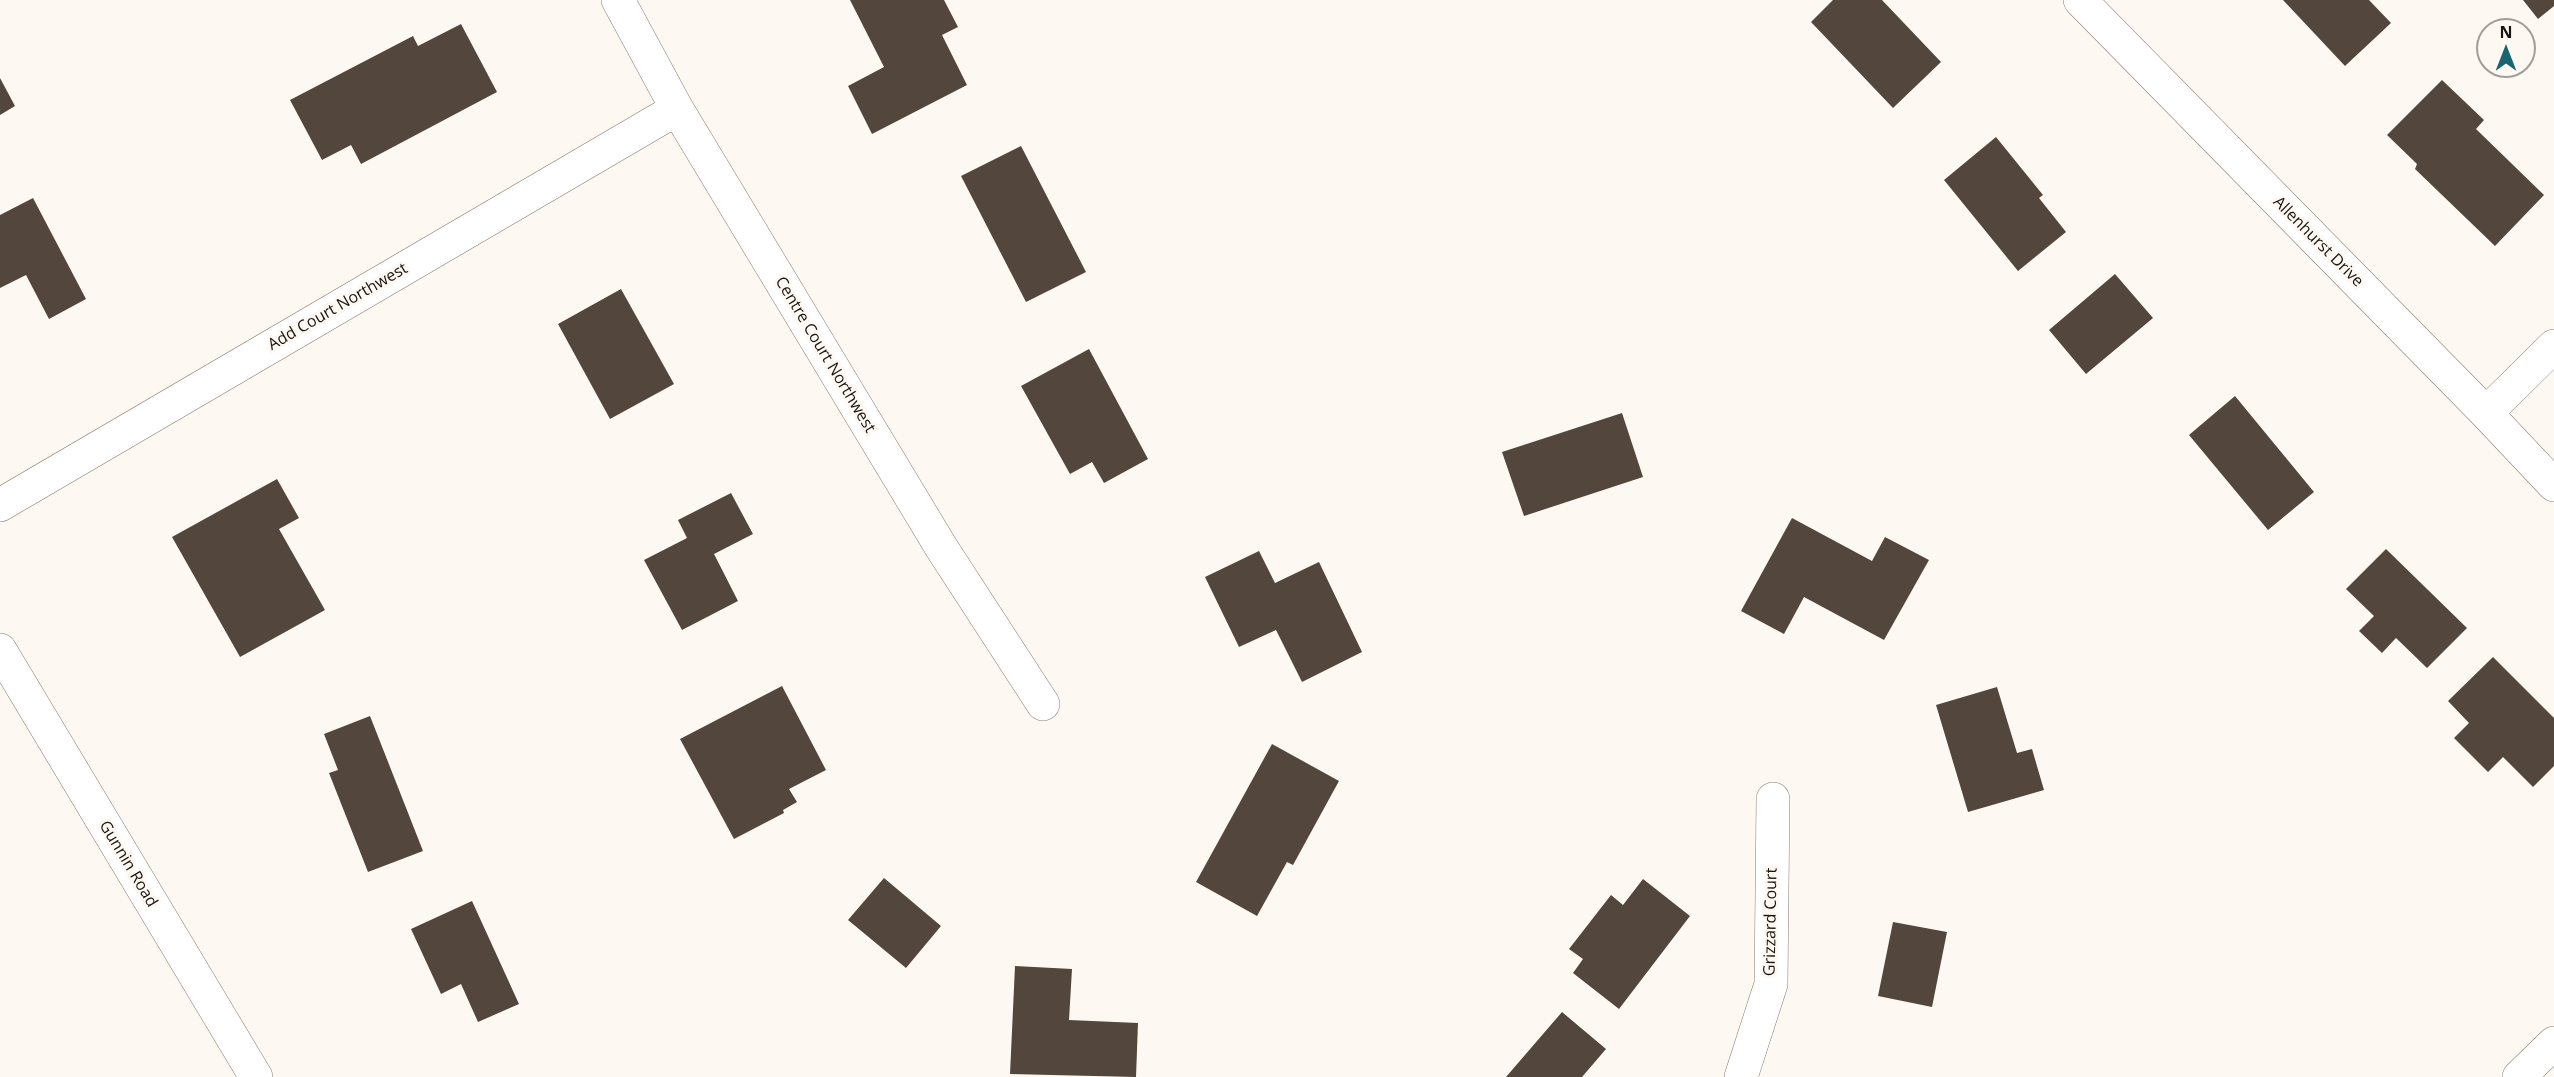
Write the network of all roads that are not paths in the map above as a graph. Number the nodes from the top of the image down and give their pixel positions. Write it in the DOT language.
graph roads {
  1 [pos="618,0"];
  2 [pos="2080,0"];
  3 [pos="676,109"];
  4 [pos="2554,346"];
  5 [pos="2486,412"];
  6 [pos="2554,485"];
  7 [pos="0,505"];
  8 [pos="0,650"];
  9 [pos="1043,704"];
  10 [pos="1773,799"];
  11 [pos="2554,1043"];
  12 [pos="256,1077"];
  13 [pos="1741,1077"];
  14 [pos="2519,1077"];
  1 -- 3 [label="street, Centre Court Northwest"];
  2 -- 5 [label="street, Allenhurst Drive"];
  3 -- 7 [label="street, Add Court Northwest"];
  3 -- 9 [label="street, Centre Court Northwest"];
  4 -- 5 [label="street"];
  5 -- 6 [label="street, Allenhurst Drive"];
  8 -- 12 [label="street, Gunnin Road"];
  10 -- 13 [label="street, Grizzard Court"];
  11 -- 14 [label="street"];
}
